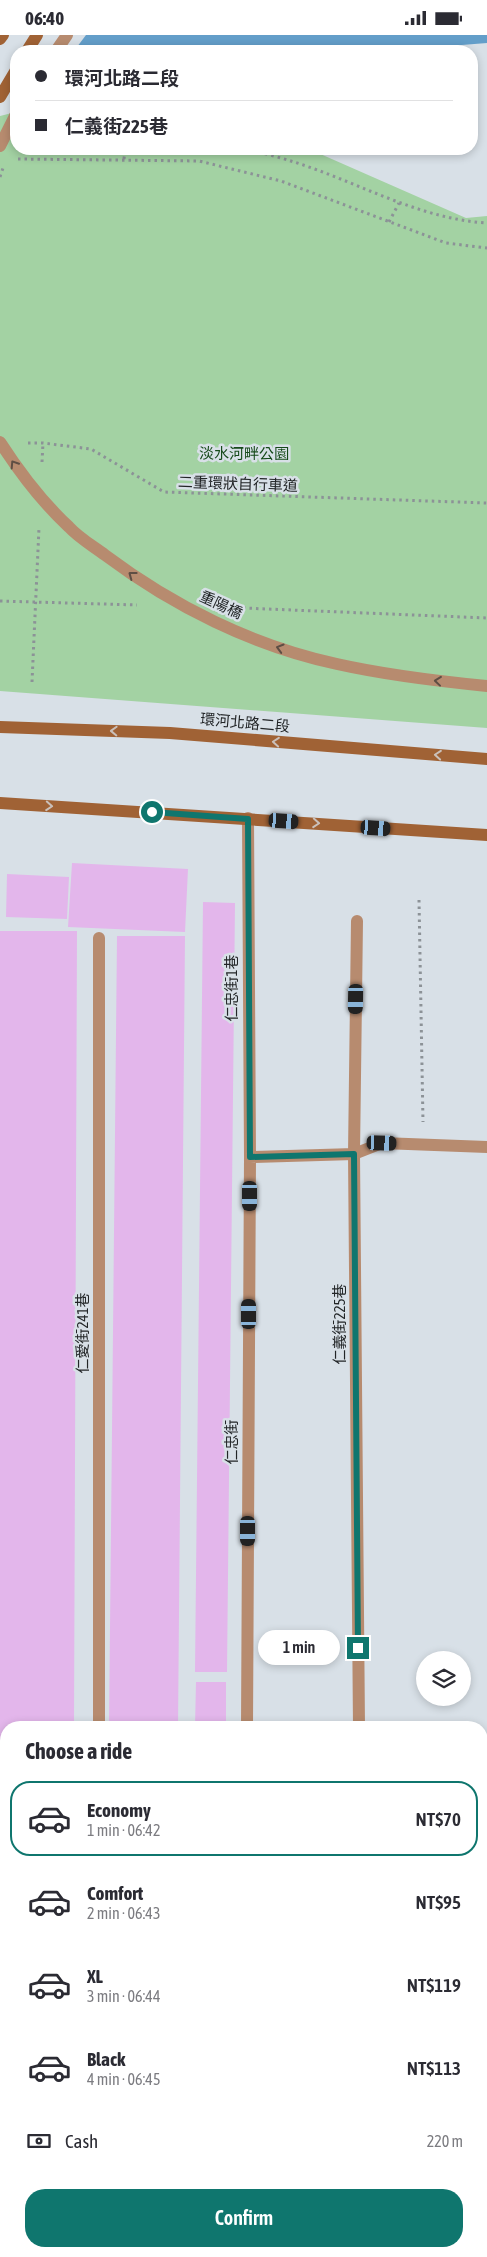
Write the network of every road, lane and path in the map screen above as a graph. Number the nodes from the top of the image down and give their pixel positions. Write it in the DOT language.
graph roads {
  1 [pos="3,35"];
  2 [pos="0,39"];
  3 [pos="10,80"];
  4 [pos="0,97"];
  5 [pos="10,126"];
  6 [pos="0,146"];
  7 [pos="124,155"];
  8 [pos="269,155"];
  9 [pos="16,159"];
  10 [pos="124,159"];
  11 [pos="399,203"];
  12 [pos="389,222"];
  13 [pos="487,223"];
  14 [pos="487,248"];
  15 [pos="0,442"];
  16 [pos="26,443"];
  17 [pos="487,503"];
  18 [pos="39,525"];
  19 [pos="0,601"];
  20 [pos="36,602"];
  21 [pos="141,605"];
  22 [pos="238,608"];
  23 [pos="487,618"];
  24 [pos="32,682"];
  25 [pos="487,686"];
  26 [pos="0,727"];
  27 [pos="487,759"];
  28 [pos="0,803"];
  29 [pos="248,819"];
  30 [pos="487,835"];
  31 [pos="419,900"];
  32 [pos="358,921"];
  33 [pos="99,938"];
  34 [pos="423,1145"];
  35 [pos="487,1147"];
  36 [pos="354,1154"];
  37 [pos="250,1157"];
  38 [pos="99,1721"];
  39 [pos="246,1721"];
  40 [pos="359,1721"];
  1 -- 2 [label="main road"];
  3 -- 4 [label="main road"];
  5 -- 6 [label="street, bridge"];
  7 -- 10 [label="path"];
  8 -- 11 [label="path"];
  9 -- 10 [label="path"];
  10 -- 12 [label="path"];
  11 -- 12 [label="path"];
  11 -- 13 [label="path"];
  12 -- 14 [label="path"];
  25 -- 15 [label="street, 重陽橋, one-way, bridge"];
  16 -- 17 [label="path, 二重環狀自行車道"];
  18 -- 20 [label="path"];
  19 -- 20 [label="path"];
  20 -- 21 [label="path"];
  20 -- 24 [label="path"];
  22 -- 23 [label="path"];
  27 -- 26 [label="main road, 環河北路二段, one-way"];
  28 -- 29 [label="main road, one-way"];
  29 -- 30 [label="main road, one-way"];
  29 -- 37 [label="street, 仁忠街1巷"];
  31 -- 34 [label="path"];
  32 -- 36 [label="street, 仁義街225巷"];
  33 -- 38 [label="street, 仁愛街241巷"];
  34 -- 35 [label="street"];
  34 -- 36 [label="street"];
  36 -- 37 [label="street"];
  36 -- 40 [label="street, 仁義街225巷"];
  37 -- 39 [label="street, 仁忠街"];
}
